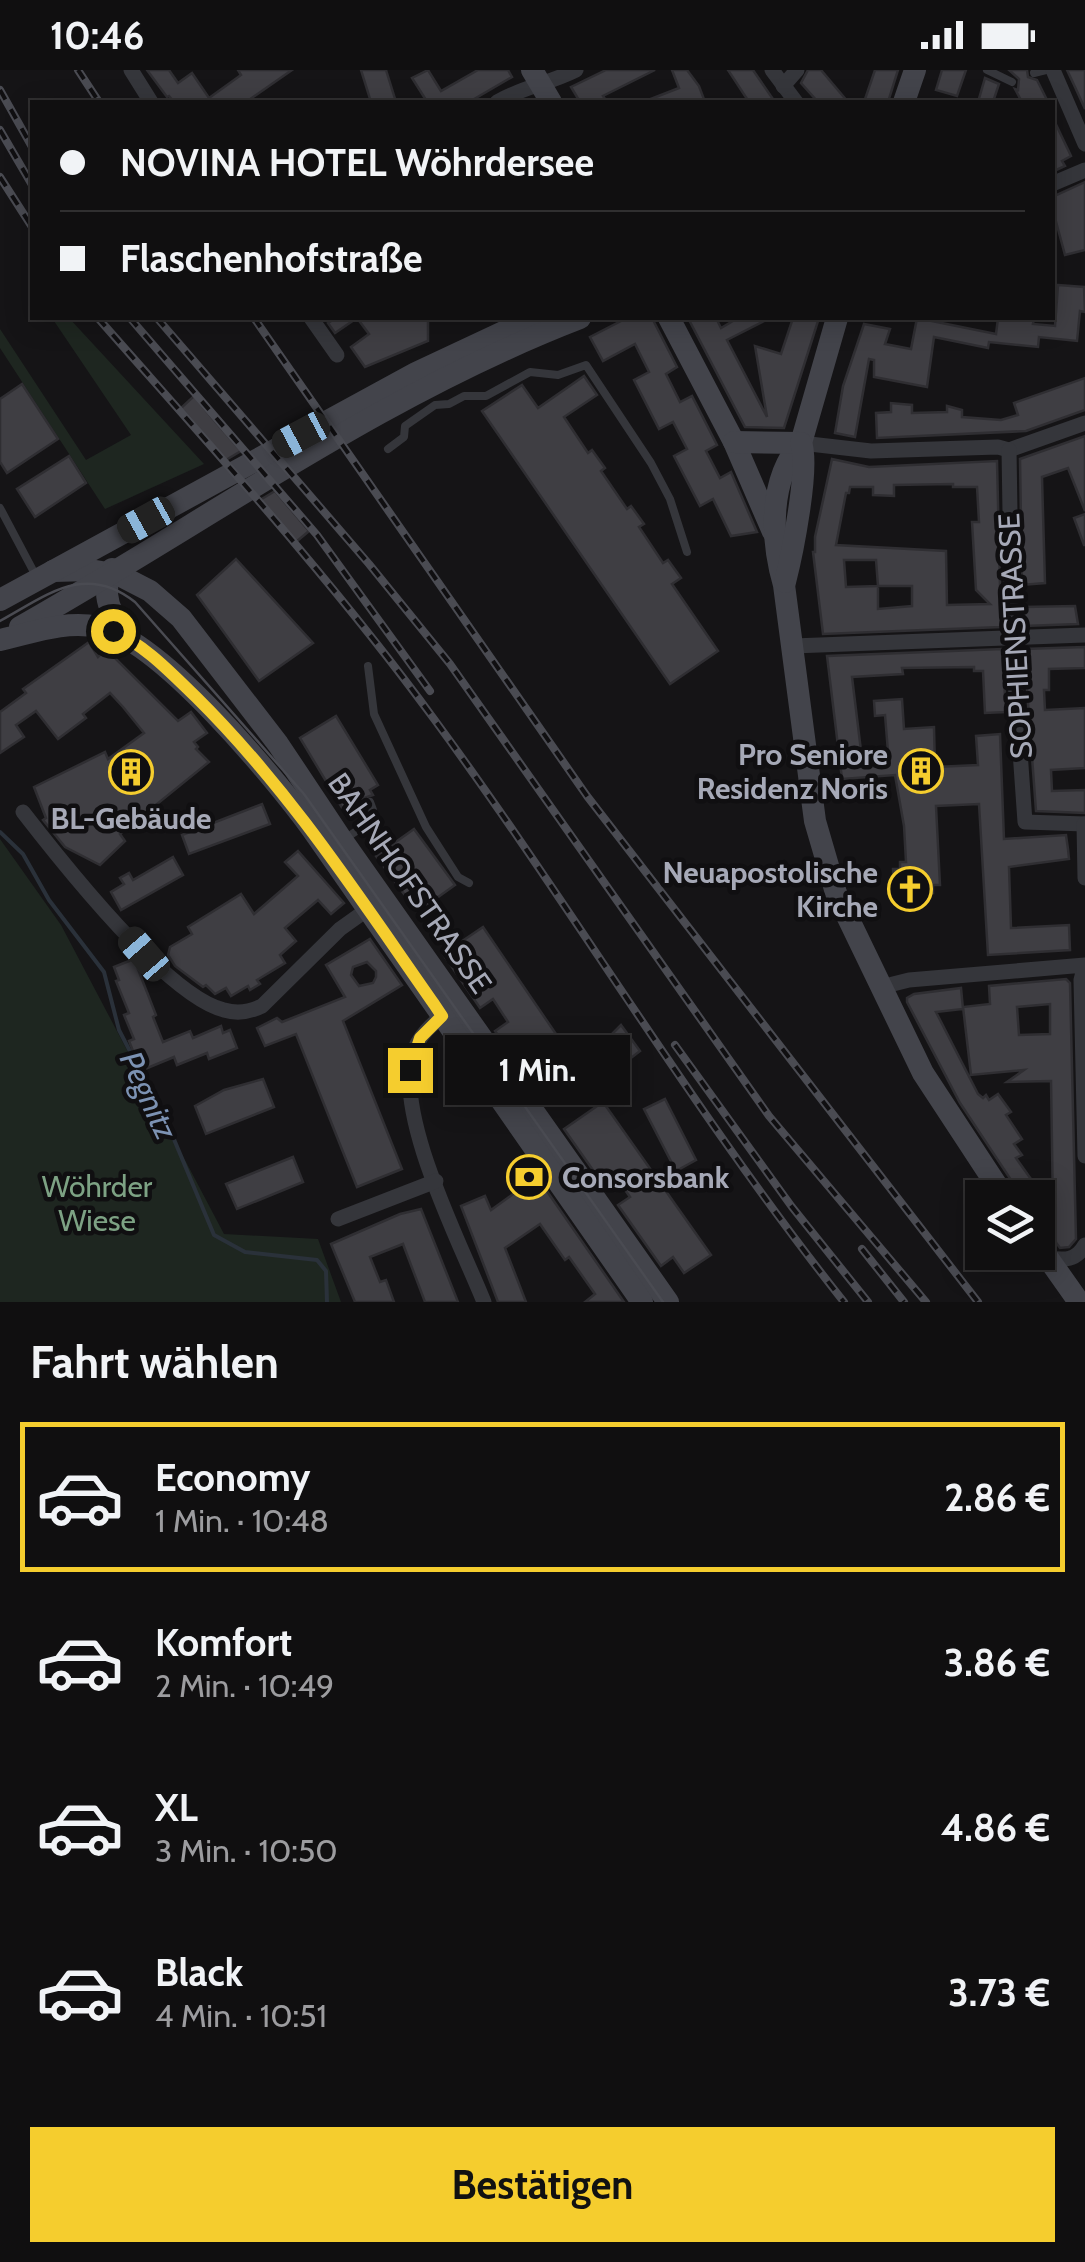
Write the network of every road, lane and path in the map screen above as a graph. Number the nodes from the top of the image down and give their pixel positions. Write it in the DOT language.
graph roads {
  1 [pos="130,70"];
  2 [pos="576,70"];
  3 [pos="772,70"];
  4 [pos="797,70"];
  5 [pos="915,70"];
  6 [pos="987,70"];
  7 [pos="1050,70"];
  8 [pos="1034,74"];
  9 [pos="1012,82"];
  10 [pos="541,85"];
  11 [pos="783,86"];
  12 [pos="150,100"];
  13 [pos="500,100"];
  14 [pos="794,100"];
  15 [pos="905,100"];
  16 [pos="1085,144"];
  17 [pos="1085,170"];
  18 [pos="1055,183"];
  19 [pos="312,320"];
  20 [pos="529,320"];
  21 [pos="575,320"];
  22 [pos="670,320"];
  23 [pos="837,320"];
  24 [pos="337,355"];
  25 [pos="1085,424"];
  26 [pos="734,442"];
  27 [pos="801,443"];
  28 [pos="388,449"];
  29 [pos="1008,450"];
  30 [pos="780,486"];
  31 [pos="201,489"];
  32 [pos="0,508"];
  33 [pos="784,532"];
  34 [pos="688,552"];
  35 [pos="111,574"];
  36 [pos="45,576"];
  37 [pos="0,600"];
  38 [pos="1085,635"];
  39 [pos="1012,638"];
  40 [pos="128,639"];
  41 [pos="0,640"];
  42 [pos="792,646"];
  43 [pos="368,666"];
  44 [pos="248,703"];
  45 [pos="213,714"];
  46 [pos="370,802"];
  47 [pos="23,812"];
  48 [pos="1084,824"];
  49 [pos="342,840"];
  50 [pos="1085,878"];
  51 [pos="469,884"];
  52 [pos="368,909"];
  53 [pos="1085,965"];
  54 [pos="881,988"];
  55 [pos="450,1010"];
  56 [pos="1085,1156"];
  57 [pos="993,1180"];
  58 [pos="436,1181"];
  59 [pos="338,1219"];
  60 [pos="1081,1251"];
  61 [pos="1055,1256"];
  62 [pos="1055,1268"];
  63 [pos="484,1302"];
  64 [pos="642,1302"];
  65 [pos="668,1302"];
  66 [pos="1079,1302"];
  1 -- 12 [label="street"];
  2 -- 10 [label="street"];
  3 -- 11 [label="street"];
  4 -- 11 [label="street"];
  5 -- 15 [label="main road"];
  6 -- 9 [label="lane"];
  7 -- 8 [label="lane"];
  7 -- 16 [label="street"];
  10 -- 13 [label="street"];
  11 -- 14 [label="street"];
  17 -- 18 [label="street"];
  19 -- 24 [label="street"];
  20 -- 31 [label="main road"];
  21 -- 35 [label="main road"];
  22 -- 26 [label="main road"];
  23 -- 27 [label="main road"];
  25 -- 29 [label="street"];
  26 -- 27 [label="main road"];
  26 -- 30 [label="main road"];
  26 -- 33 [label="main road"];
  27 -- 29 [label="street"];
  27 -- 30 [label="main road"];
  27 -- 33 [label="main road"];
  28 -- 34 [label="lane"];
  29 -- 39 [label="street, SOPHIENSTRASSE"];
  30 -- 33 [label="main road"];
  31 -- 35 [label="main road"];
  31 -- 36 [label="main road"];
  32 -- 36 [label="lane"];
  33 -- 42 [label="main road"];
  35 -- 36 [label="main road, BAHNHOFSTRASSE"];
  35 -- 40 [label="main road"];
  35 -- 41 [label="main road"];
  35 -- 44 [label="main road, BAHNHOFSTRASSE"];
  36 -- 37 [label="main road"];
  38 -- 39 [label="street"];
  39 -- 42 [label="street"];
  39 -- 48 [label="street, SOPHIENSTRASSE"];
  40 -- 41 [label="main road, BAHNHOFSTRASSE"];
  40 -- 45 [label="main road, BAHNHOFSTRASSE"];
  42 -- 54 [label="main road"];
  43 -- 51 [label="lane"];
  44 -- 45 [label="main road"];
  44 -- 49 [label="main road, BAHNHOFSTRASSE"];
  45 -- 52 [label="main road, BAHNHOFSTRASSE"];
  46 -- 49 [label="lane"];
  47 -- 52 [label="street"];
  48 -- 50 [label="street"];
  49 -- 55 [label="main road, BAHNHOFSTRASSE"];
  52 -- 55 [label="main road, BAHNHOFSTRASSE"];
  53 -- 54 [label="street"];
  53 -- 56 [label="street"];
  54 -- 57 [label="main road"];
  55 -- 58 [label="street"];
  55 -- 64 [label="main road, BAHNHOFSTRASSE"];
  55 -- 65 [label="main road, BAHNHOFSTRASSE"];
  58 -- 59 [label="street"];
  58 -- 63 [label="street"];
  60 -- 61 [label="street"];
  62 -- 66 [label="main road"];
}
